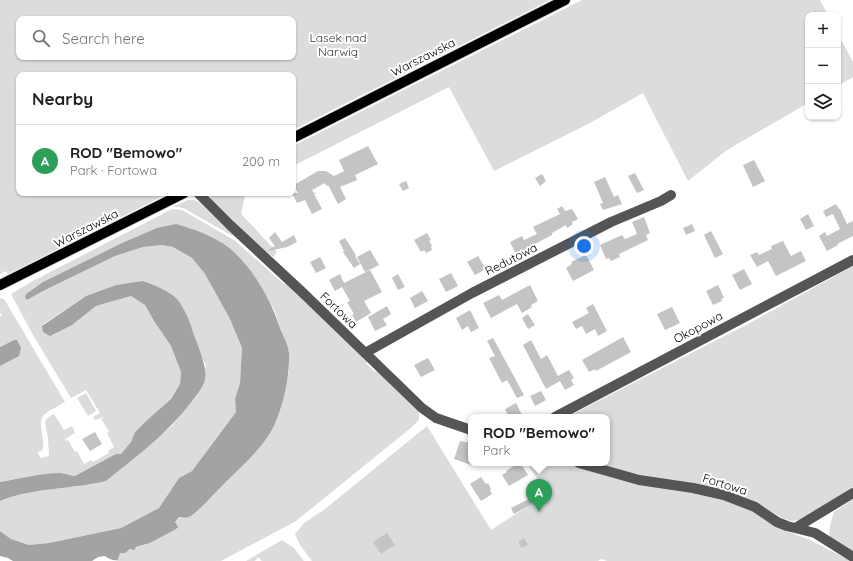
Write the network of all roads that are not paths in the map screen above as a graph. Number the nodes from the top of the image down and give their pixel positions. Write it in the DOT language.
graph roads {
  1 [pos="565,0"];
  2 [pos="296,136"];
  3 [pos="671,195"];
  4 [pos="178,196"];
  5 [pos="201,196"];
  6 [pos="853,260"];
  7 [pos="0,285"];
  8 [pos="365,353"];
  9 [pos="561,414"];
  10 [pos="468,429"];
  11 [pos="589,466"];
  12 [pos="853,493"];
  13 [pos="797,527"];
  14 [pos="853,557"];
  1 -- 2 [label="main road, Warszawska"];
  3 -- 8 [label="street, Redutowa"];
  4 -- 7 [label="main road, Warszawska"];
  5 -- 8 [label="street, Fortowa"];
  6 -- 9 [label="street, Okopowa"];
  8 -- 10 [label="street, Fortowa"];
  11 -- 13 [label="street, Fortowa"];
  12 -- 13 [label="street"];
  13 -- 14 [label="street, Fortowa"];
}
